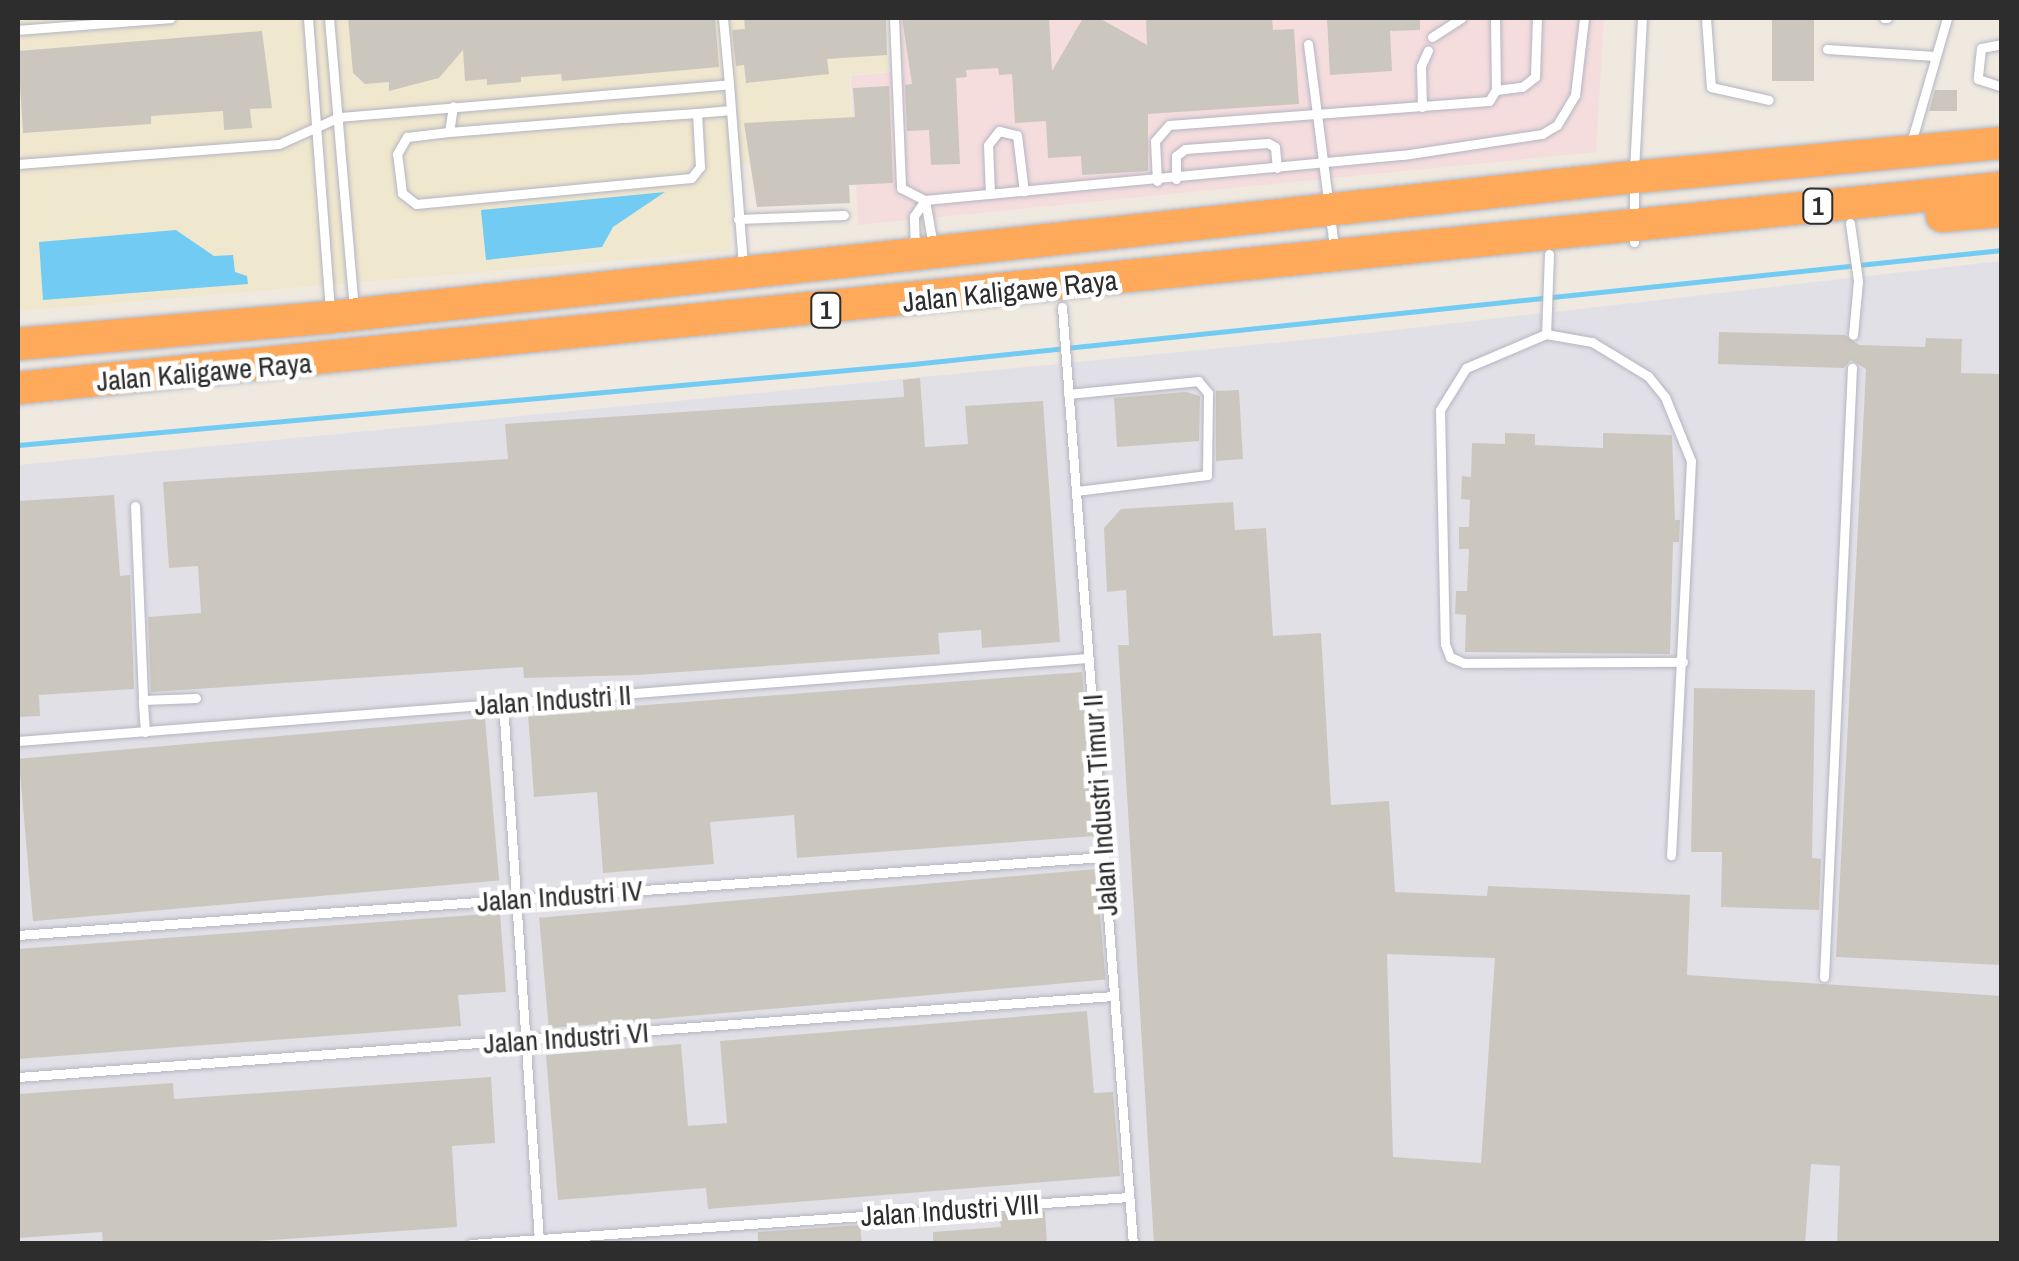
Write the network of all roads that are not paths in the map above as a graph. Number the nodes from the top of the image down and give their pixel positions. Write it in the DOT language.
graph roads {
  1 [pos="171,18"];
  2 [pos="308,18"];
  3 [pos="330,18"];
  4 [pos="722,18"];
  5 [pos="894,18"];
  6 [pos="1461,18"];
  7 [pos="1495,18"];
  8 [pos="1537,18"];
  9 [pos="1584,18"];
  10 [pos="1642,18"];
  11 [pos="1706,18"];
  12 [pos="1946,18"];
  13 [pos="18,30"];
  14 [pos="1432,37"];
  15 [pos="1308,44"];
  16 [pos="2002,44"];
  17 [pos="1828,49"];
  18 [pos="1428,50"];
  19 [pos="1934,56"];
  20 [pos="729,84"];
  21 [pos="2002,87"];
  22 [pos="1496,90"];
  23 [pos="620,92"];
  24 [pos="556,97"];
  25 [pos="1770,100"];
  26 [pos="453,106"];
  27 [pos="1422,108"];
  28 [pos="731,110"];
  29 [pos="696,112"];
  30 [pos="1322,116"];
  31 [pos="338,118"];
  32 [pos="624,118"];
  33 [pos="558,123"];
  34 [pos="314,124"];
  35 [pos="449,132"];
  36 [pos="2002,143"];
  37 [pos="1908,150"];
  38 [pos="1326,163"];
  39 [pos="18,164"];
  40 [pos="1278,168"];
  41 [pos="2002,168"];
  42 [pos="1176,179"];
  43 [pos="1157,180"];
  44 [pos="2002,188"];
  45 [pos="1024,192"];
  46 [pos="990,194"];
  47 [pos="926,200"];
  48 [pos="1634,212"];
  49 [pos="2002,212"];
  50 [pos="844,215"];
  51 [pos="738,219"];
  52 [pos="1332,224"];
  53 [pos="1852,234"];
  54 [pos="1549,258"];
  55 [pos="929,268"];
  56 [pos="744,273"];
  57 [pos="1062,313"];
  58 [pos="1546,334"];
  59 [pos="1853,335"];
  60 [pos="346,337"];
  61 [pos="18,344"];
  62 [pos="18,366"];
  63 [pos="1852,368"];
  64 [pos="18,388"];
  65 [pos="1068,394"];
  66 [pos="18,409"];
  67 [pos="1076,491"];
  68 [pos="135,506"];
  69 [pos="1088,658"];
  70 [pos="1683,662"];
  71 [pos="196,698"];
  72 [pos="143,700"];
  73 [pos="502,704"];
  74 [pos="146,732"];
  75 [pos="18,741"];
  76 [pos="1671,855"];
  77 [pos="1104,857"];
  78 [pos="517,898"];
  79 [pos="18,935"];
  80 [pos="1824,977"];
  81 [pos="1114,996"];
  82 [pos="526,1042"];
  83 [pos="18,1077"];
  84 [pos="1130,1198"];
  85 [pos="539,1241"];
  86 [pos="471,1244"];
  87 [pos="1133,1244"];
  1 -- 13 [label="lane"];
  2 -- 34 [label="lane"];
  3 -- 31 [label="lane"];
  4 -- 20 [label="lane"];
  5 -- 47 [label="lane"];
  6 -- 14 [label="lane"];
  7 -- 22 [label="lane"];
  8 -- 22 [label="lane"];
  9 -- 38 [label="lane"];
  10 -- 48 [label="lane"];
  11 -- 25 [label="lane"];
  12 -- 19 [label="lane"];
  15 -- 30 [label="lane"];
  16 -- 21 [label="lane"];
  17 -- 19 [label="lane"];
  18 -- 27 [label="lane"];
  19 -- 37 [label="lane"];
  20 -- 23 [label="lane"];
  20 -- 28 [label="lane"];
  22 -- 27 [label="lane"];
  23 -- 24 [label="lane"];
  23 -- 32 [label="lane"];
  24 -- 26 [label="lane"];
  24 -- 33 [label="lane"];
  26 -- 31 [label="lane"];
  26 -- 35 [label="lane"];
  27 -- 30 [label="lane"];
  28 -- 29 [label="lane"];
  28 -- 51 [label="lane"];
  29 -- 32 [label="lane"];
  29 -- 35 [label="lane"];
  30 -- 38 [label="lane"];
  30 -- 43 [label="lane"];
  31 -- 34 [label="lane"];
  31 -- 60 [label="lane"];
  32 -- 33 [label="lane"];
  33 -- 35 [label="lane"];
  34 -- 39 [label="lane"];
  34 -- 60 [label="lane"];
  36 -- 37 [label="highway"];
  37 -- 48 [label="highway"];
  38 -- 40 [label="lane"];
  38 -- 52 [label="lane"];
  40 -- 42 [label="lane"];
  40 -- 42 [label="lane"];
  41 -- 48 [label="highway, Jalan Kaligawe Raya / 1"];
  42 -- 43 [label="lane"];
  43 -- 45 [label="lane"];
  44 -- 48 [label="highway, Jalan Kaligawe Raya / 1"];
  45 -- 46 [label="lane"];
  45 -- 46 [label="lane"];
  46 -- 47 [label="lane"];
  47 -- 55 [label="lane"];
  47 -- 55 [label="lane"];
  48 -- 52 [label="highway, Jalan Kaligawe Raya / 1"];
  48 -- 53 [label="highway"];
  48 -- 54 [label="highway"];
  48 -- 55 [label="highway, Jalan Kaligawe Raya / 1"];
  49 -- 53 [label="highway"];
  50 -- 51 [label="lane"];
  51 -- 56 [label="lane"];
  52 -- 55 [label="highway, Jalan Kaligawe Raya / 1"];
  53 -- 59 [label="lane"];
  54 -- 57 [label="highway"];
  54 -- 58 [label="lane"];
  55 -- 56 [label="highway"];
  55 -- 60 [label="highway, Jalan Kaligawe Raya / 1"];
  56 -- 60 [label="highway"];
  57 -- 65 [label="lane, Jalan Industri Timur II"];
  57 -- 66 [label="highway"];
  58 -- 70 [label="lane"];
  58 -- 70 [label="lane"];
  60 -- 61 [label="highway"];
  60 -- 62 [label="highway, Jalan Kaligawe Raya / 1"];
  60 -- 64 [label="highway, Jalan Kaligawe Raya / 1"];
  63 -- 80 [label="lane"];
  65 -- 67 [label="lane, Jalan Industri Timur II"];
  65 -- 67 [label="lane"];
  67 -- 69 [label="lane, Jalan Industri Timur II"];
  68 -- 72 [label="lane"];
  69 -- 73 [label="lane, Jalan Industri II"];
  69 -- 77 [label="lane, Jalan Industri Timur II"];
  70 -- 76 [label="lane"];
  71 -- 72 [label="lane"];
  72 -- 74 [label="lane"];
  73 -- 74 [label="lane, Jalan Industri II"];
  73 -- 78 [label="lane"];
  74 -- 75 [label="lane, Jalan Industri II"];
  77 -- 78 [label="lane, Jalan Industri IV"];
  77 -- 81 [label="lane, Jalan Industri Timur II"];
  78 -- 79 [label="lane, Jalan Industri IV"];
  78 -- 82 [label="lane"];
  81 -- 82 [label="lane, Jalan Industri VI"];
  81 -- 84 [label="lane, Jalan Industri Timur II"];
  82 -- 83 [label="lane, Jalan Industri VI"];
  82 -- 85 [label="lane"];
  84 -- 85 [label="lane, Jalan Industri VIII"];
  84 -- 87 [label="lane, Jalan Industri Timur II"];
  85 -- 86 [label="lane, Jalan Industri VIII"];
}
